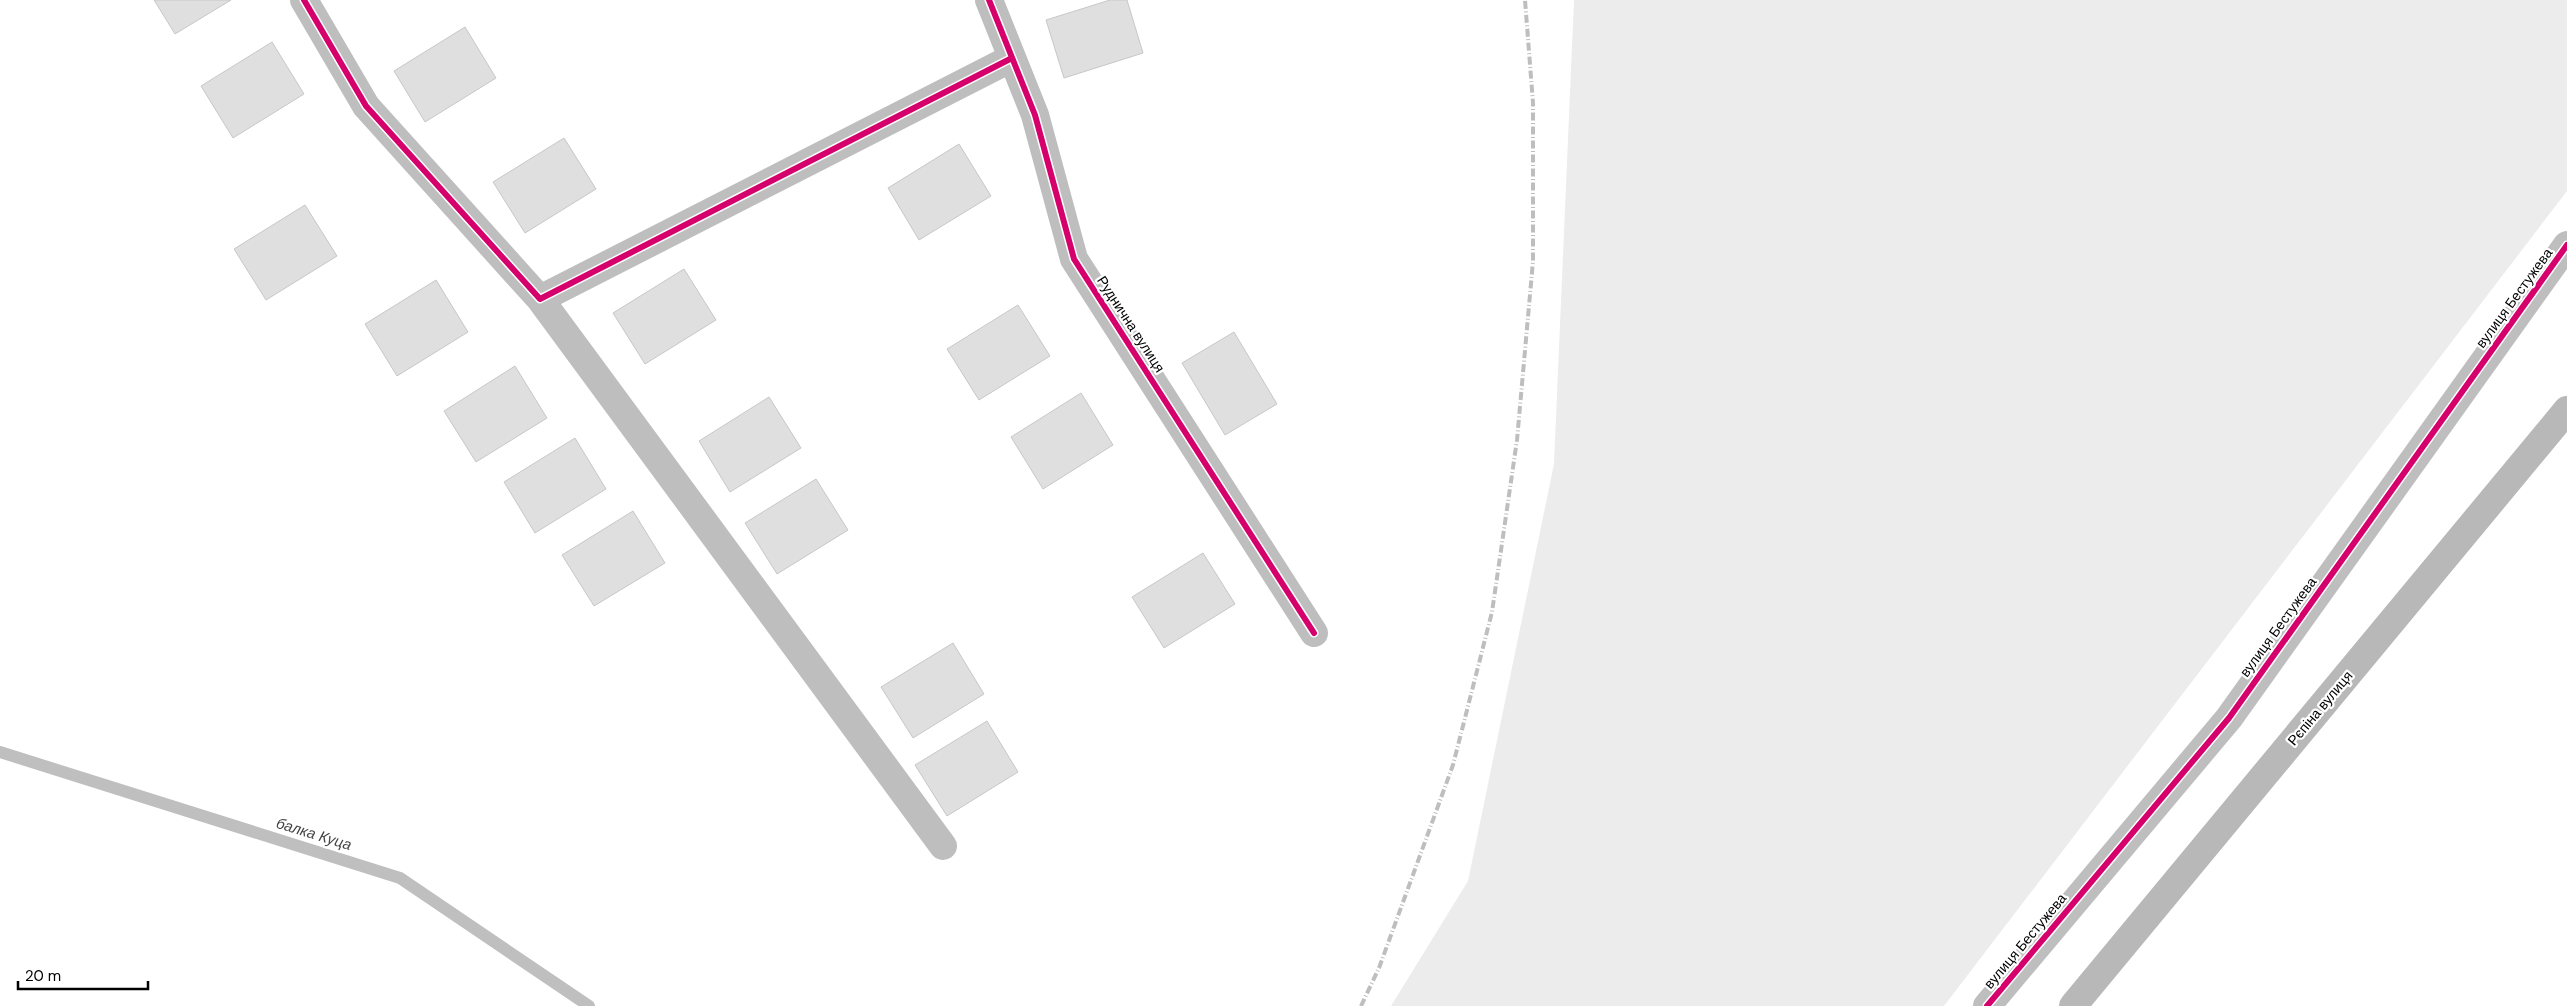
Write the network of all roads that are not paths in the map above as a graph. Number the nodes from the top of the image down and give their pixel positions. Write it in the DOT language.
graph roads {
  1 [pos="304,0"];
  2 [pos="989,0"];
  3 [pos="1012,58"];
  4 [pos="2567,245"];
  5 [pos="540,299"];
  6 [pos="2567,410"];
  7 [pos="1314,633"];
  8 [pos="943,846"];
  9 [pos="1987,1006"];
  10 [pos="2073,1006"];
  1 -- 5 [label="street"];
  2 -- 3 [label="street, Руднична вулиця"];
  3 -- 5 [label="street"];
  3 -- 7 [label="street, Руднична вулиця"];
  4 -- 9 [label="street, вулиця Бестужева"];
  5 -- 8 [label="street"];
  6 -- 10 [label="street, Рєпіна вулиця"];
}
